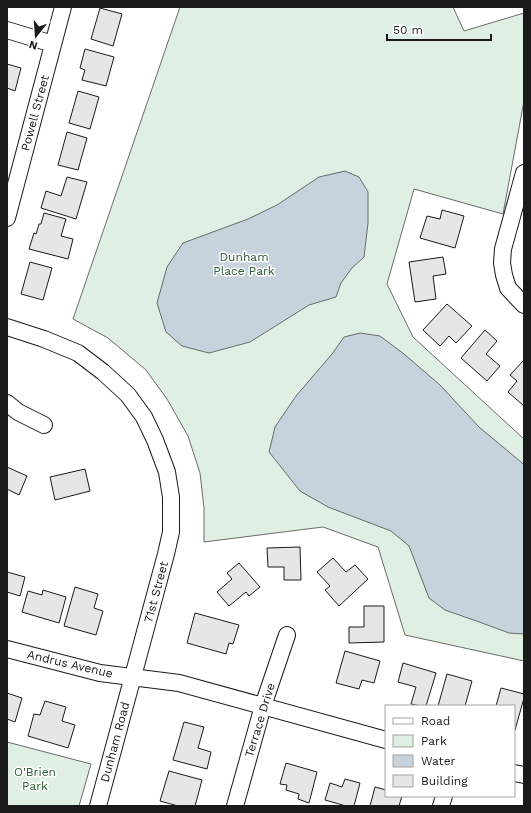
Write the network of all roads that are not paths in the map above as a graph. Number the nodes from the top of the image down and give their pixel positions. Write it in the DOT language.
graph roads {
  1 [pos="63,7"];
  2 [pos="7,30"];
  3 [pos="53,44"];
  4 [pos="524,173"];
  5 [pos="8,211"];
  6 [pos="524,305"];
  7 [pos="7,327"];
  8 [pos="7,403"];
  9 [pos="44,425"];
  10 [pos="287,635"];
  11 [pos="7,649"];
  12 [pos="133,677"];
  13 [pos="263,706"];
  14 [pos="385,740"];
  15 [pos="98,806"];
  16 [pos="236,806"];
  1 -- 3 [label="street, Powell Street"];
  2 -- 3 [label="street"];
  3 -- 5 [label="street, Powell Street"];
  4 -- 6 [label="street"];
  7 -- 12 [label="street, 71st Street"];
  8 -- 9 [label="street"];
  10 -- 13 [label="street, Terrace Drive"];
  11 -- 12 [label="street, Andrus Avenue"];
  12 -- 13 [label="street"];
  12 -- 15 [label="street, Dunham Road"];
  13 -- 14 [label="street"];
  13 -- 16 [label="street, Terrace Drive"];
}
